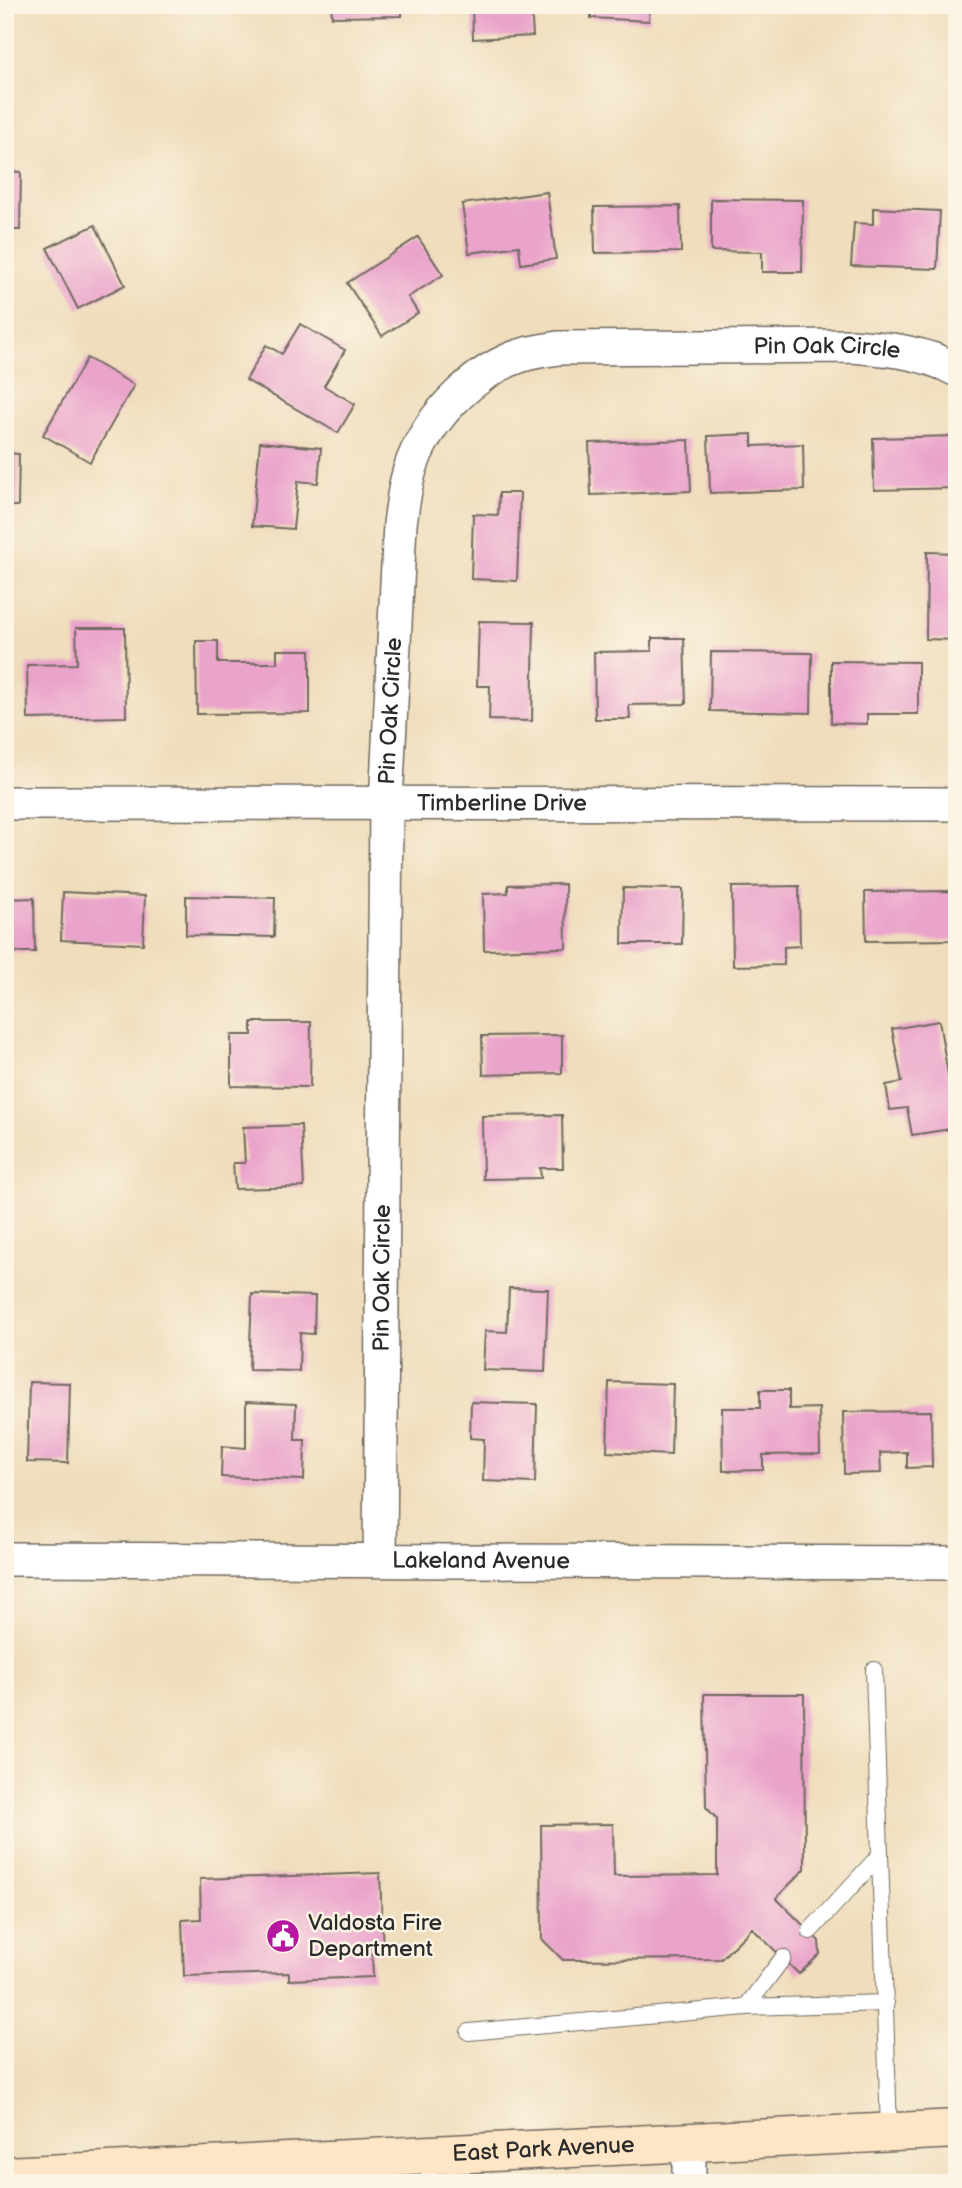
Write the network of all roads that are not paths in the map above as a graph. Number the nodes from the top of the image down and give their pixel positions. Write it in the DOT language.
graph roads {
  1 [pos="957,370"];
  2 [pos="5,803"];
  3 [pos="386,803"];
  4 [pos="957,804"];
  5 [pos="5,1559"];
  6 [pos="380,1560"];
  7 [pos="957,1563"];
  8 [pos="874,1670"];
  9 [pos="880,1855"];
  10 [pos="810,1931"];
  11 [pos="783,1958"];
  12 [pos="886,2003"];
  13 [pos="746,2007"];
  14 [pos="469,2032"];
  15 [pos="957,2129"];
  16 [pos="888,2132"];
  17 [pos="689,2142"];
  18 [pos="429,2169"];
  19 [pos="5,2176"];
  20 [pos="689,2183"];
  1 -- 3 [label="street, Pin Oak Circle"];
  2 -- 3 [label="street, Timberline Drive"];
  3 -- 4 [label="street, Timberline Drive"];
  3 -- 6 [label="street, Pin Oak Circle"];
  5 -- 6 [label="street, Lakeland Avenue"];
  6 -- 7 [label="street, Lakeland Avenue"];
  8 -- 9 [label="lane"];
  9 -- 10 [label="lane"];
  9 -- 12 [label="lane"];
  11 -- 13 [label="lane"];
  12 -- 13 [label="lane"];
  12 -- 16 [label="lane"];
  13 -- 14 [label="lane"];
  15 -- 16 [label="main road, East Park Avenue"];
  16 -- 17 [label="main road, East Park Avenue"];
  17 -- 18 [label="main road, East Park Avenue"];
  17 -- 20 [label="street"];
  18 -- 19 [label="main road, East Park Avenue"];
}
